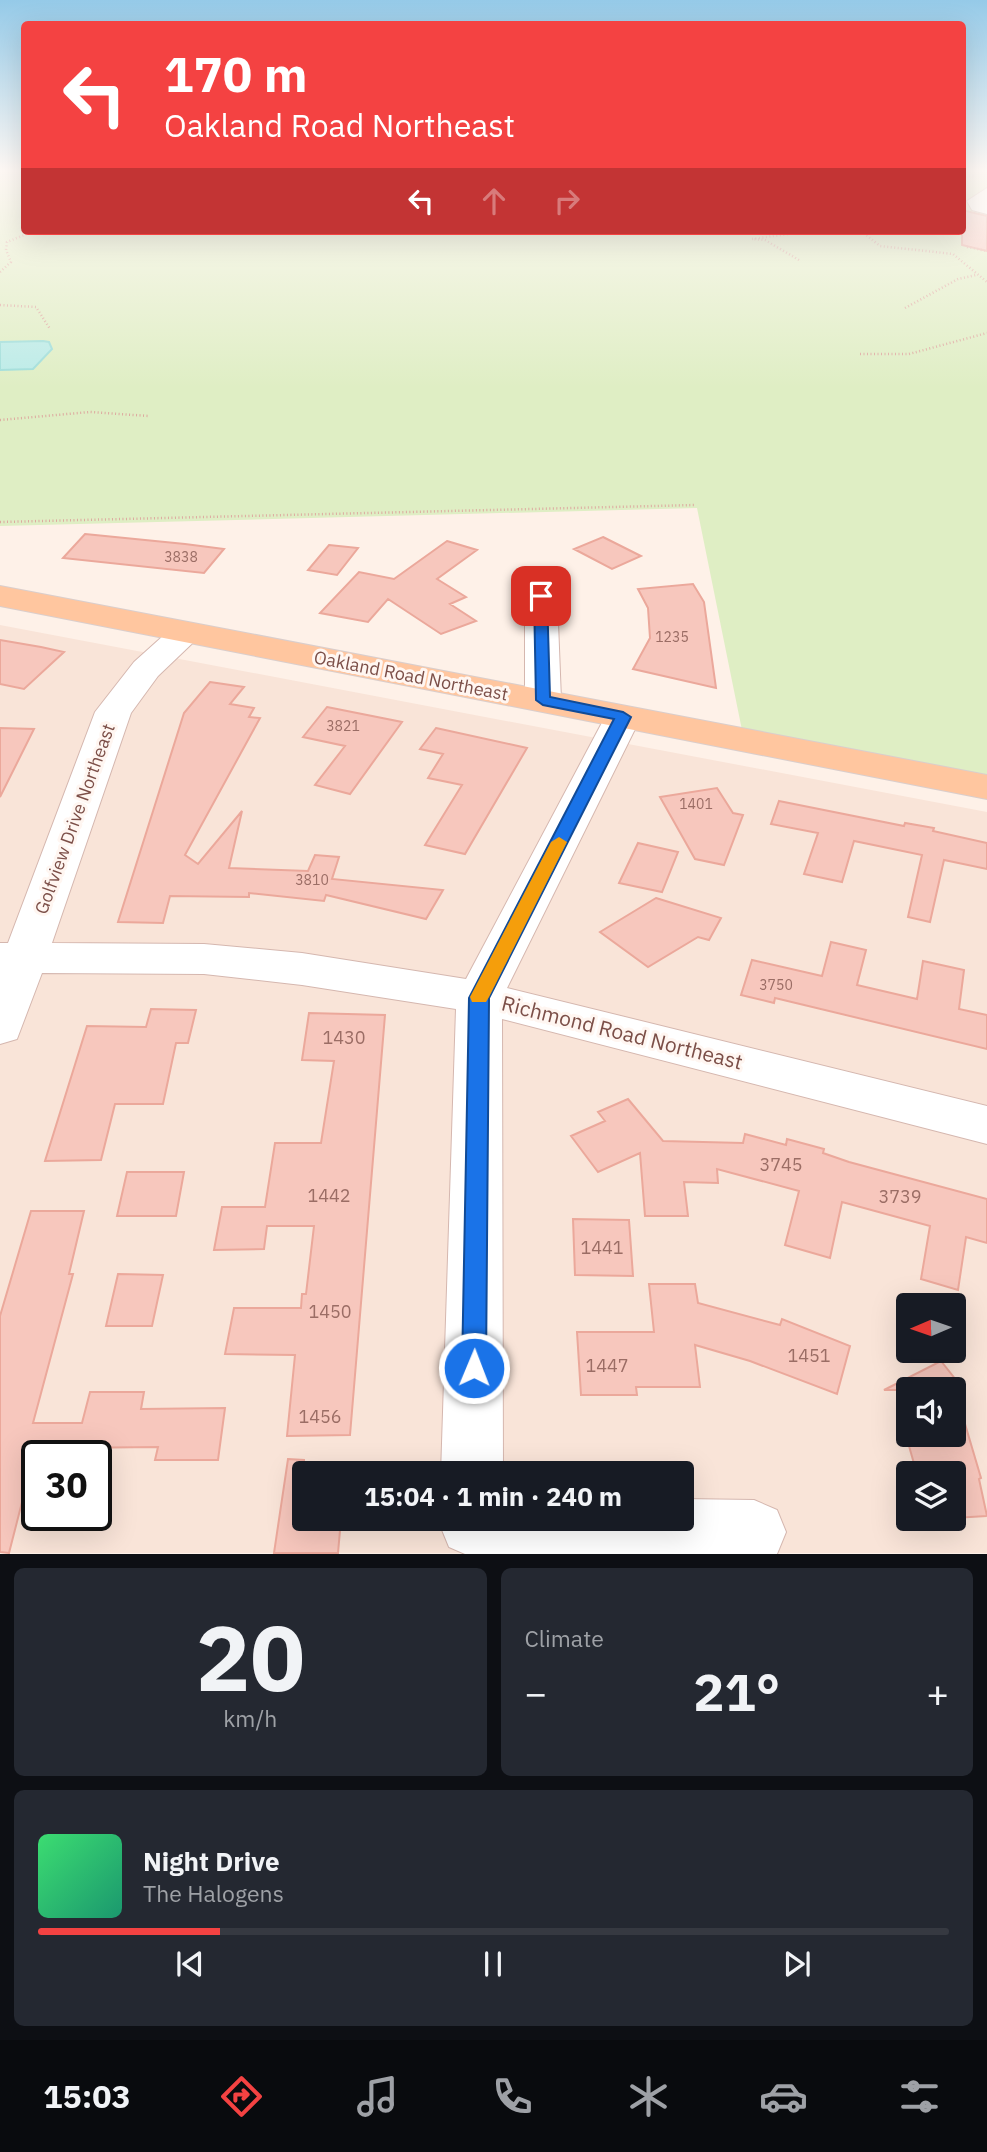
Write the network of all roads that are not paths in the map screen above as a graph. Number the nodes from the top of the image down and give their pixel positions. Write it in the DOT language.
graph roads {
  1 [pos="0,596"];
  2 [pos="541,596"];
  3 [pos="186,634"];
  4 [pos="543,700"];
  5 [pos="623,717"];
  6 [pos="987,787"];
  7 [pos="13,958"];
  8 [pos="479,998"];
  9 [pos="0,1027"];
  10 [pos="987,1125"];
  11 [pos="473,1461"];
  12 [pos="694,1529"];
  13 [pos="754,1532"];
  1 -- 3 [label="main road, Oakland Road Northeast"];
  2 -- 4 [label="street"];
  3 -- 4 [label="main road, Oakland Road Northeast"];
  3 -- 7 [label="street, Golfview Drive Northeast"];
  4 -- 5 [label="main road, Oakland Road Northeast"];
  5 -- 6 [label="main road, Oakland Road Northeast"];
  5 -- 8 [label="street"];
  7 -- 8 [label="street, Richmond Road Northeast"];
  7 -- 9 [label="street, Golfview Drive Northeast"];
  8 -- 10 [label="street, Richmond Road Northeast"];
  8 -- 11 [label="street"];
  12 -- 13 [label="street"];
}
